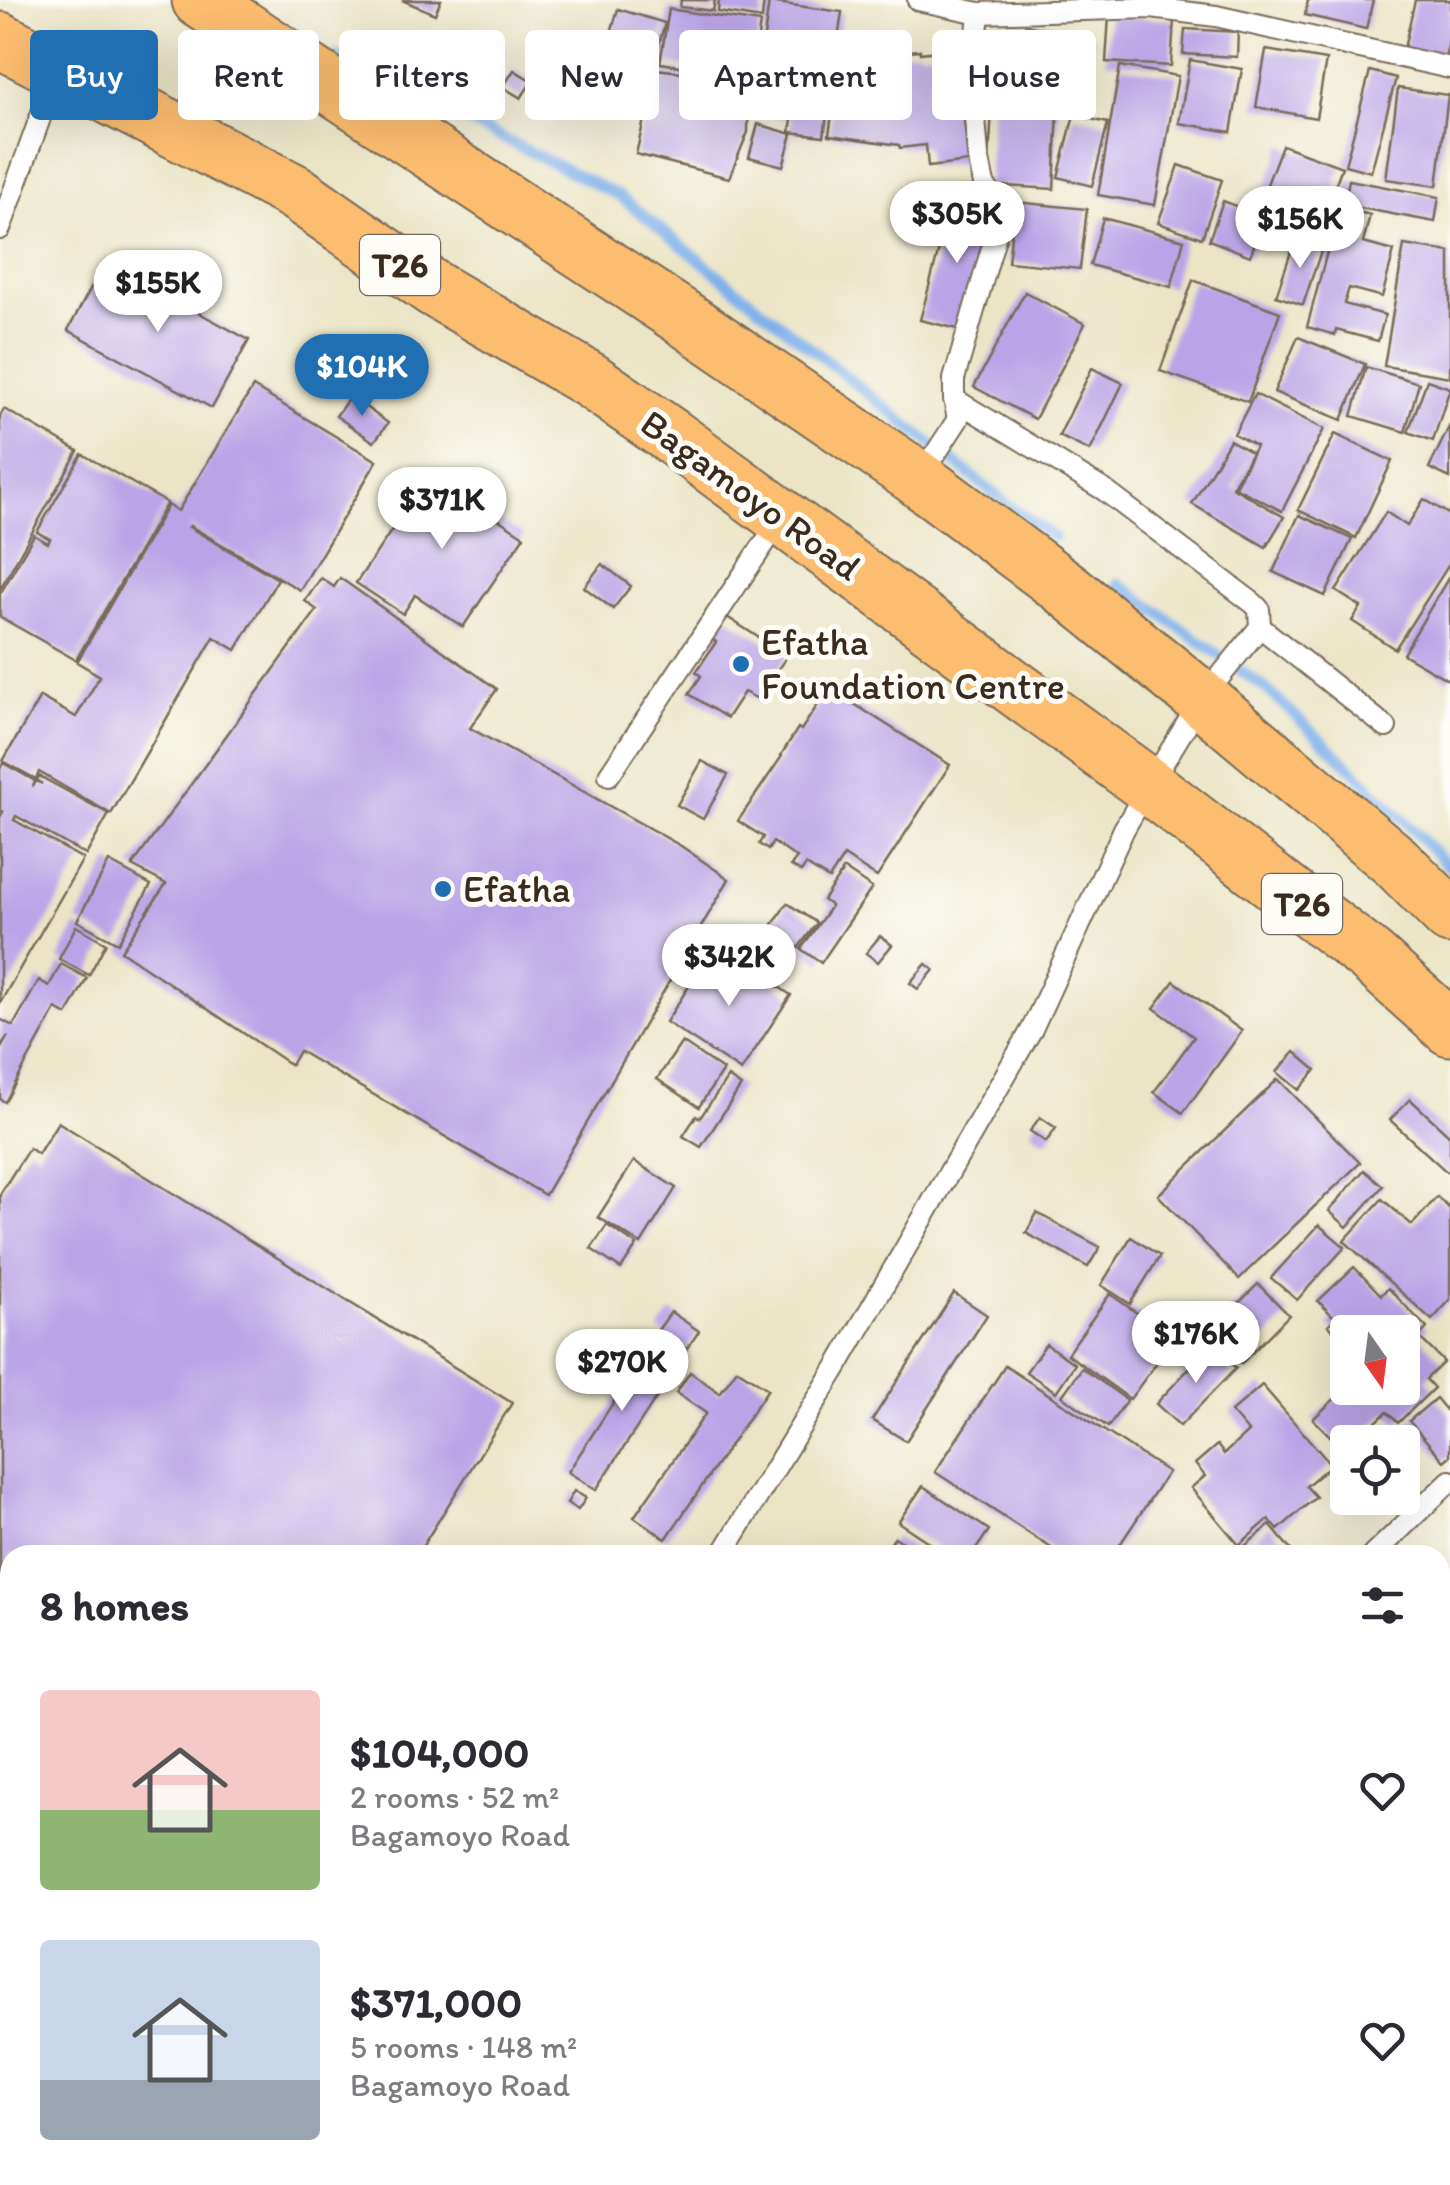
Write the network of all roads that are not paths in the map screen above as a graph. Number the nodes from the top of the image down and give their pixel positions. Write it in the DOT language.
graph roads {
  1 [pos="200,0"];
  2 [pos="918,0"];
  3 [pos="979,13"];
  4 [pos="0,40"];
  5 [pos="30,56"];
  6 [pos="1450,68"];
  7 [pos="40,120"];
  8 [pos="155,120"];
  9 [pos="0,229"];
  10 [pos="954,399"];
  11 [pos="924,464"];
  12 [pos="784,518"];
  13 [pos="1260,627"];
  14 [pos="1211,688"];
  15 [pos="1386,727"];
  16 [pos="609,775"];
  17 [pos="1149,786"];
  18 [pos="1450,916"];
  19 [pos="1450,1028"];
  20 [pos="1450,1481"];
  21 [pos="728,1545"];
  22 [pos="1383,1545"];
  1 -- 11 [label="highway, T26"];
  2 -- 3 [label="lane"];
  3 -- 6 [label="lane"];
  3 -- 10 [label="lane"];
  4 -- 5 [label="highway, Bagamoyo Road / T26"];
  7 -- 9 [label="lane"];
  8 -- 12 [label="highway, Bagamoyo Road / T26"];
  10 -- 11 [label="lane"];
  10 -- 13 [label="lane"];
  11 -- 14 [label="highway, T26"];
  12 -- 16 [label="lane"];
  12 -- 17 [label="highway, Bagamoyo Road / T26"];
  13 -- 14 [label="lane"];
  13 -- 15 [label="lane"];
  14 -- 17 [label="lane"];
  14 -- 18 [label="highway, T26"];
  17 -- 19 [label="highway, Bagamoyo Road / T26"];
  17 -- 21 [label="lane"];
  20 -- 22 [label="lane"];
}
